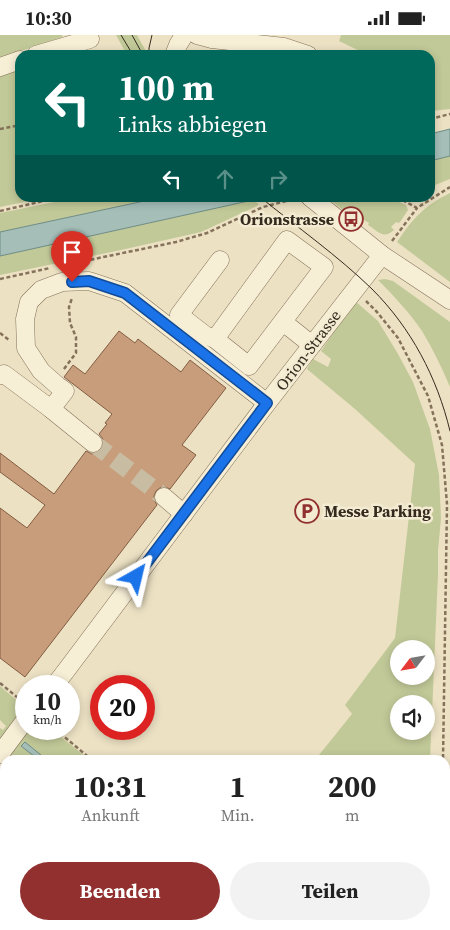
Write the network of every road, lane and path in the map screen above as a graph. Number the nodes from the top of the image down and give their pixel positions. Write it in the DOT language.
graph roads {
  1 [pos="88,35"];
  2 [pos="184,35"];
  3 [pos="197,35"];
  4 [pos="53,50"];
  5 [pos="176,50"];
  6 [pos="293,50"];
  7 [pos="15,62"];
  8 [pos="0,67"];
  9 [pos="450,114"];
  10 [pos="435,118"];
  11 [pos="15,126"];
  12 [pos="0,129"];
  13 [pos="450,187"];
  14 [pos="435,197"];
  15 [pos="39,202"];
  16 [pos="281,202"];
  17 [pos="315,202"];
  18 [pos="406,202"];
  19 [pos="426,202"];
  20 [pos="417,208"];
  21 [pos="0,211"];
  22 [pos="382,255"];
  23 [pos="220,260"];
  24 [pos="59,266"];
  25 [pos="50,268"];
  26 [pos="0,279"];
  27 [pos="82,281"];
  28 [pos="354,290"];
  29 [pos="450,300"];
  30 [pos="283,322"];
  31 [pos="214,339"];
  32 [pos="312,345"];
  33 [pos="70,362"];
  34 [pos="0,375"];
  35 [pos="267,403"];
  36 [pos="51,409"];
  37 [pos="93,443"];
  38 [pos="164,497"];
  39 [pos="184,513"];
  40 [pos="63,675"];
  41 [pos="0,683"];
  42 [pos="15,696"];
  43 [pos="15,733"];
  44 [pos="68,740"];
  45 [pos="0,753"];
  46 [pos="86,755"];
  47 [pos="443,755"];
  1 -- 4 [label="street"];
  2 -- 5 [label="street"];
  3 -- 6 [label="street"];
  7 -- 8 [label="street"];
  9 -- 10 [label="path"];
  11 -- 12 [label="path"];
  13 -- 14 [label="path"];
  15 -- 21 [label="path"];
  16 -- 24 [label="path"];
  17 -- 22 [label="street"];
  18 -- 20 [label="path"];
  19 -- 20 [label="path"];
  20 -- 22 [label="path"];
  22 -- 28 [label="street, Orion-Strasse"];
  22 -- 29 [label="street"];
  23 -- 31 [label="street"];
  25 -- 26 [label="path"];
  27 -- 33 [label="path"];
  27 -- 35 [label="street"];
  27 -- 36 [label="street"];
  28 -- 32 [label="street, Orion-Strasse"];
  28 -- 47 [label="path"];
  30 -- 31 [label="street"];
  30 -- 31 [label="street"];
  30 -- 32 [label="street"];
  32 -- 35 [label="street, Orion-Strasse"];
  34 -- 36 [label="street"];
  35 -- 39 [label="street, Orion-Strasse"];
  36 -- 37 [label="street"];
  38 -- 39 [label="street"];
  39 -- 40 [label="street, Orion-Strasse"];
  41 -- 42 [label="path"];
  43 -- 45 [label="street"];
  44 -- 46 [label="path"];
}
